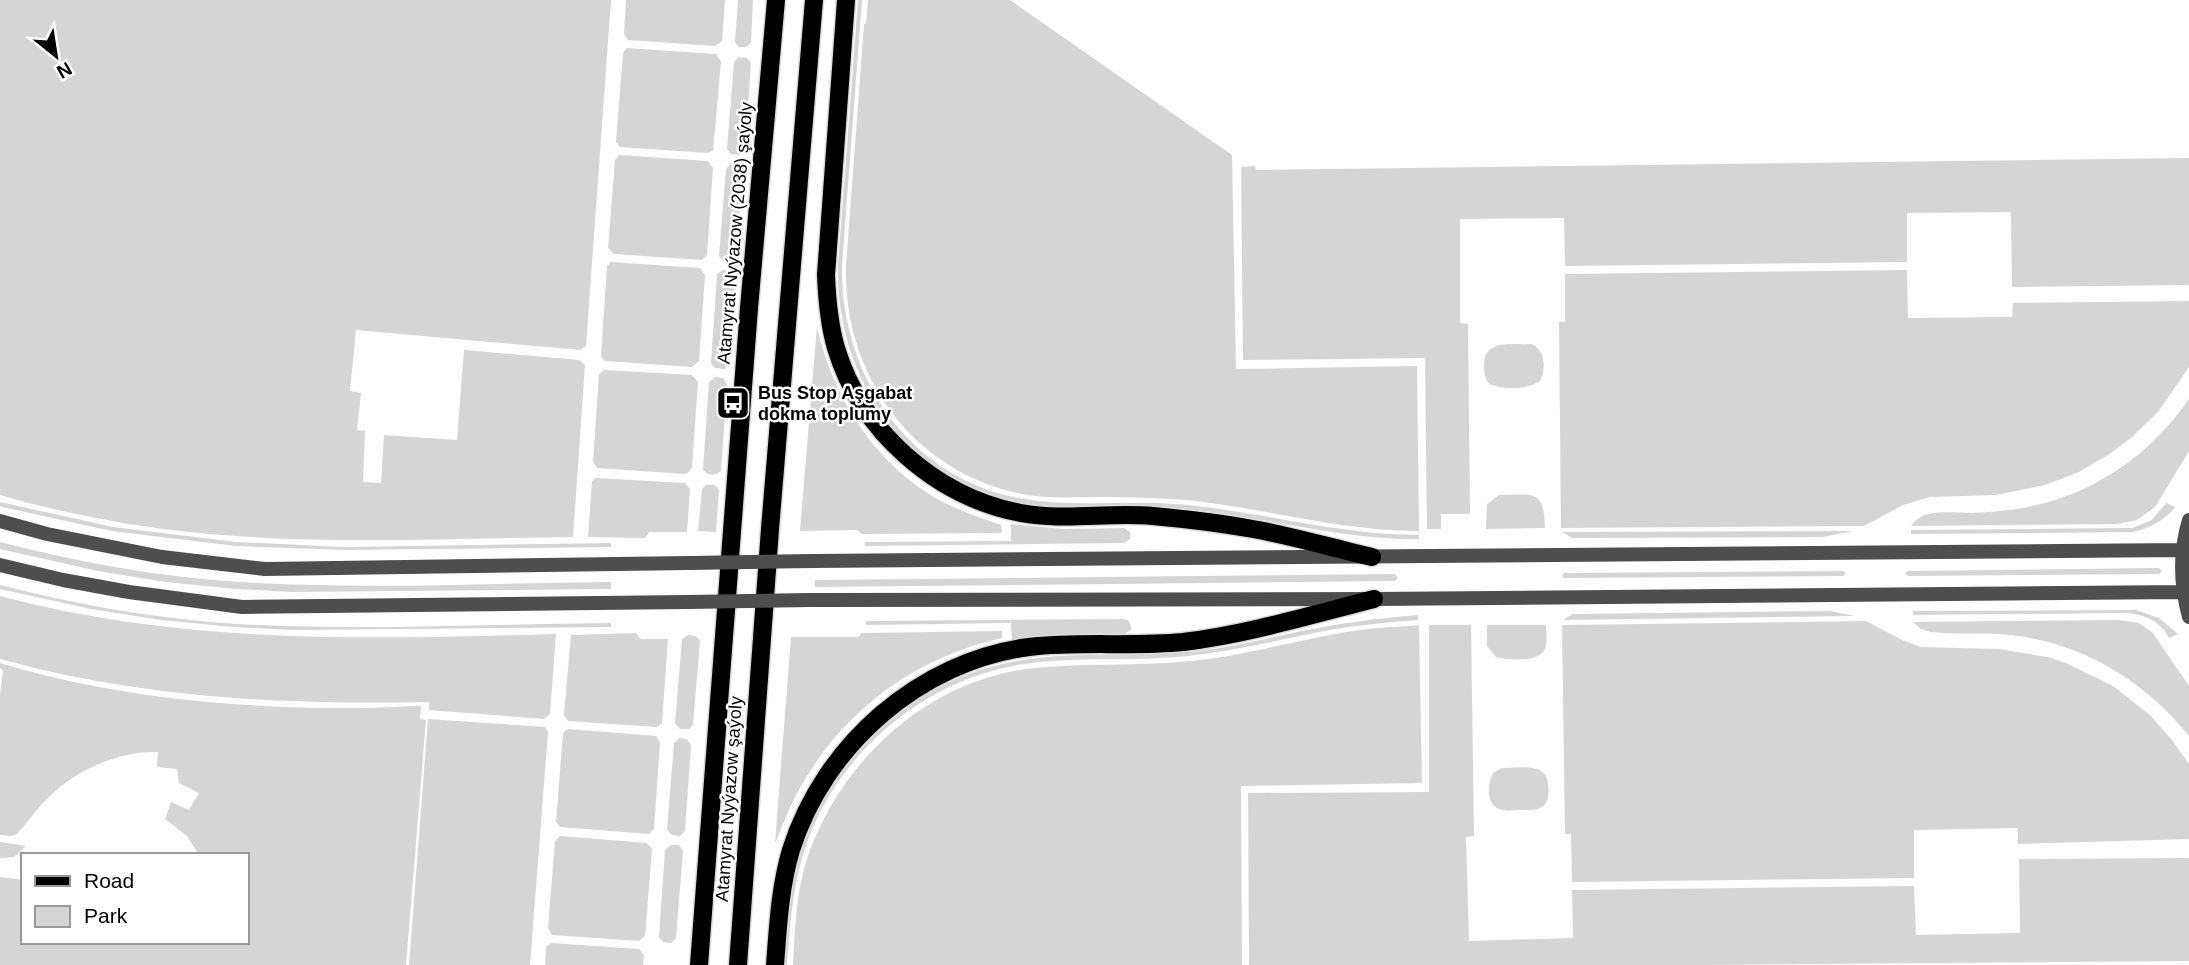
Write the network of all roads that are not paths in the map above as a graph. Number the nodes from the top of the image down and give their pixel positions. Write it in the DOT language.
graph roads {
  1 [pos="776,0"];
  2 [pos="814,0"];
  3 [pos="846,0"];
  4 [pos="2189,520"];
  5 [pos="0,521"];
  6 [pos="2182,550"];
  7 [pos="1372,557"];
  8 [pos="0,565"];
  9 [pos="2183,593"];
  10 [pos="1374,599"];
  11 [pos="2189,617"];
  12 [pos="724,636"];
  13 [pos="699,965"];
  14 [pos="738,965"];
  15 [pos="775,965"];
  1 -- 12 [label="main road, Atamyrat Nyýazow (2038) şaýoly"];
  2 -- 14 [label="main road, Atamyrat Nyýazow şaýoly"];
  3 -- 7 [label="main road"];
  4 -- 6 [label="street"];
  5 -- 7 [label="street, bridge"];
  6 -- 7 [label="street"];
  6 -- 9 [label="street"];
  8 -- 10 [label="street, bridge"];
  9 -- 10 [label="street"];
  9 -- 11 [label="street"];
  10 -- 15 [label="main road"];
  12 -- 13 [label="main road, Atamyrat Nyýazow şaýoly"];
}
